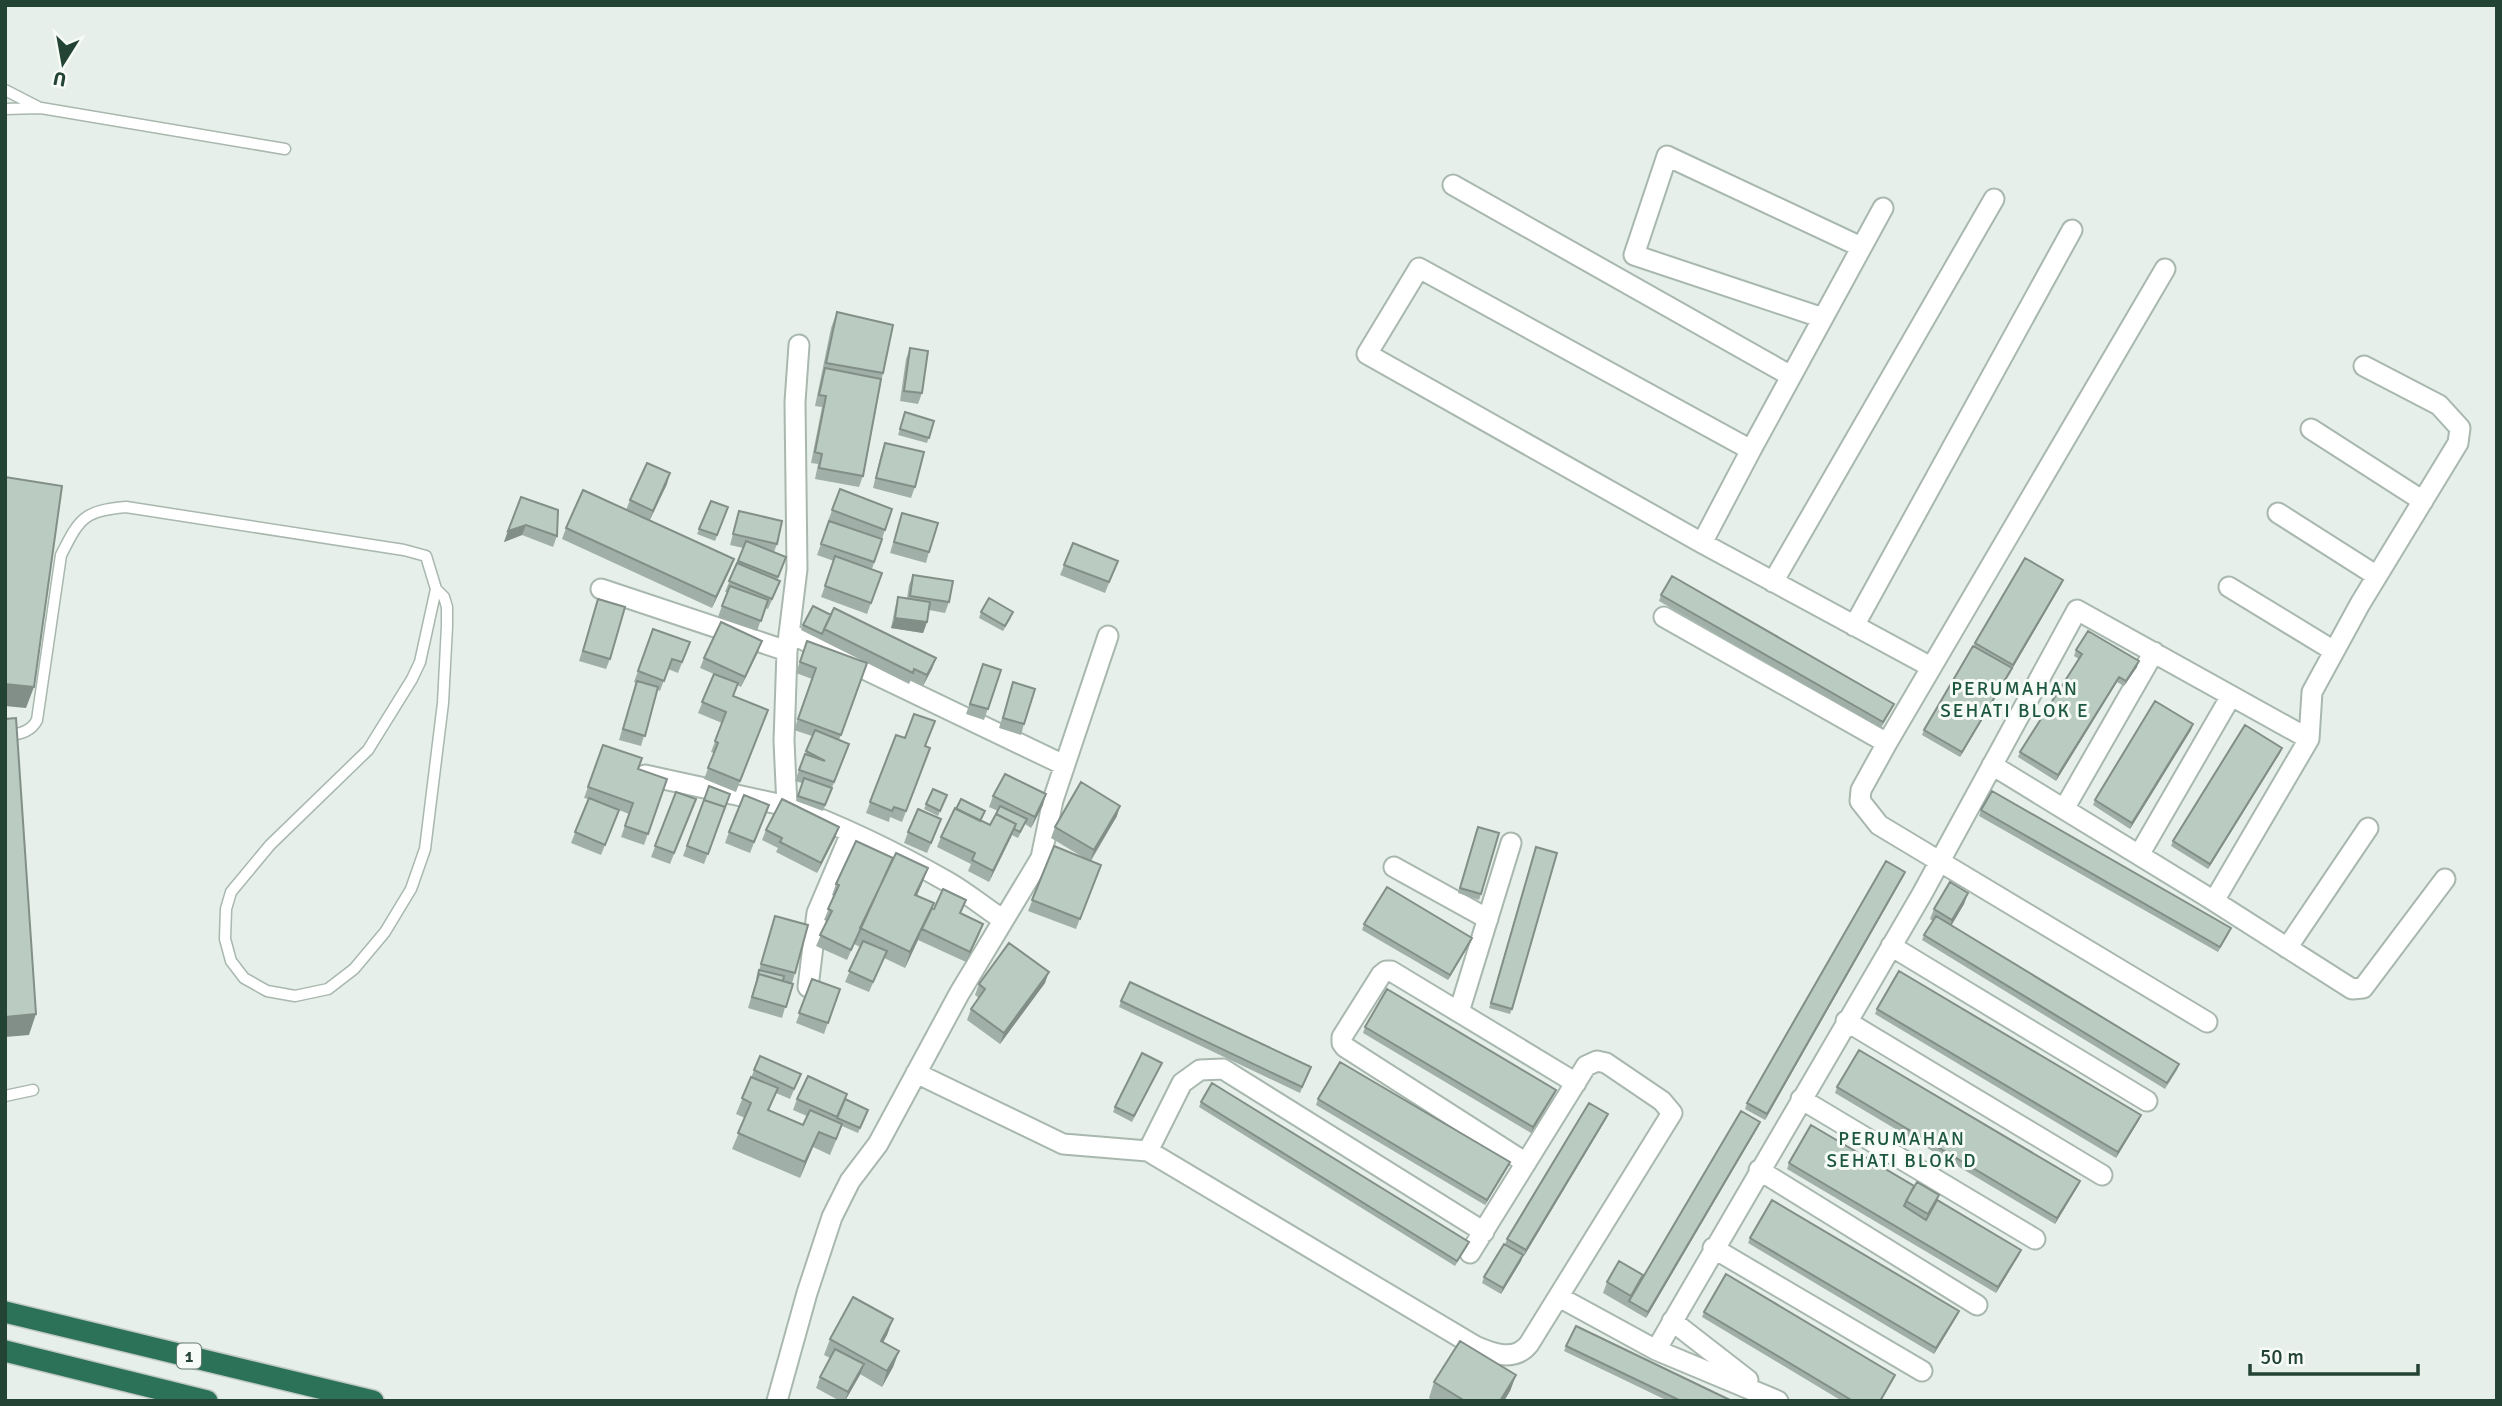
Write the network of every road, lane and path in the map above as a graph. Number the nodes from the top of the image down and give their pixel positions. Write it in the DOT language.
graph roads {
  1 [pos="5,90"];
  2 [pos="41,108"];
  3 [pos="5,109"];
  4 [pos="285,149"];
  5 [pos="1452,185"];
  6 [pos="1994,199"];
  7 [pos="1883,208"];
  8 [pos="2072,230"];
  9 [pos="1861,247"];
  10 [pos="1634,255"];
  11 [pos="2165,269"];
  12 [pos="1624,282"];
  13 [pos="1823,318"];
  14 [pos="799,345"];
  15 [pos="2364,366"];
  16 [pos="1791,376"];
  17 [pos="2311,429"];
  18 [pos="1752,450"];
  19 [pos="2423,501"];
  20 [pos="2278,513"];
  21 [pos="1702,543"];
  22 [pos="2377,576"];
  23 [pos="1773,582"];
  24 [pos="2229,587"];
  25 [pos="436,589"];
  26 [pos="601,589"];
  27 [pos="1664,617"];
  28 [pos="1854,626"];
  29 [pos="1108,636"];
  30 [pos="788,642"];
  31 [pos="2334,651"];
  32 [pos="2154,652"];
  33 [pos="1931,667"];
  34 [pos="2231,696"];
  35 [pos="5,735"];
  36 [pos="2309,739"];
  37 [pos="1887,743"];
  38 [pos="1064,765"];
  39 [pos="1992,765"];
  40 [pos="645,775"];
  41 [pos="787,806"];
  42 [pos="2064,809"];
  43 [pos="2368,828"];
  44 [pos="851,833"];
  45 [pos="1511,843"];
  46 [pos="2139,855"];
  47 [pos="1939,861"];
  48 [pos="1394,867"];
  49 [pos="2445,879"];
  50 [pos="2214,901"];
  51 [pos="1002,919"];
  52 [pos="1488,919"];
  53 [pos="1891,946"];
  54 [pos="2287,948"];
  55 [pos="808,987"];
  56 [pos="1458,1012"];
  57 [pos="1846,1021"];
  58 [pos="2207,1022"];
  59 [pos="916,1073"];
  60 [pos="1576,1083"];
  61 [pos="33,1090"];
  62 [pos="5,1096"];
  63 [pos="1801,1099"];
  64 [pos="2147,1101"];
  65 [pos="1148,1152"];
  66 [pos="1526,1163"];
  67 [pos="1759,1170"];
  68 [pos="2102,1175"];
  69 [pos="1484,1232"];
  70 [pos="2035,1239"];
  71 [pos="1713,1248"];
  72 [pos="1471,1253"];
  73 [pos="1559,1297"];
  74 [pos="1977,1305"];
  75 [pos="5,1312"];
  76 [pos="1672,1321"];
  77 [pos="5,1350"];
  78 [pos="1656,1350"];
  79 [pos="1922,1371"];
  80 [pos="1773,1398"];
  81 [pos="207,1401"];
  82 [pos="373,1401"];
  83 [pos="778,1401"];
  1 -- 2 [label="lane"];
  2 -- 3 [label="lane"];
  2 -- 4 [label="lane"];
  5 -- 12 [label="street"];
  6 -- 23 [label="street"];
  7 -- 9 [label="street"];
  8 -- 28 [label="street"];
  9 -- 10 [label="street"];
  9 -- 13 [label="street"];
  10 -- 12 [label="street"];
  10 -- 13 [label="street"];
  11 -- 33 [label="street"];
  12 -- 16 [label="street"];
  13 -- 16 [label="street"];
  14 -- 30 [label="street"];
  15 -- 19 [label="street"];
  16 -- 18 [label="street"];
  17 -- 19 [label="street"];
  18 -- 21 [label="street"];
  18 -- 21 [label="street"];
  19 -- 22 [label="street"];
  20 -- 22 [label="street"];
  21 -- 23 [label="street"];
  22 -- 31 [label="street"];
  23 -- 28 [label="street"];
  24 -- 31 [label="street"];
  25 -- 25 [label="lane"];
  25 -- 35 [label="lane"];
  26 -- 30 [label="street"];
  27 -- 37 [label="street"];
  28 -- 33 [label="street"];
  29 -- 38 [label="street"];
  30 -- 38 [label="street"];
  30 -- 41 [label="street"];
  31 -- 36 [label="street"];
  32 -- 34 [label="street"];
  32 -- 39 [label="street"];
  32 -- 42 [label="street"];
  33 -- 37 [label="street"];
  34 -- 36 [label="street"];
  34 -- 46 [label="street"];
  36 -- 50 [label="street"];
  37 -- 47 [label="street"];
  38 -- 51 [label="street"];
  39 -- 42 [label="street"];
  39 -- 47 [label="street"];
  40 -- 41 [label="street"];
  41 -- 44 [label="street"];
  42 -- 46 [label="street"];
  43 -- 54 [label="street"];
  44 -- 51 [label="street"];
  44 -- 55 [label="street"];
  45 -- 52 [label="street"];
  46 -- 50 [label="street"];
  47 -- 53 [label="street"];
  47 -- 58 [label="street"];
  48 -- 52 [label="street"];
  49 -- 54 [label="street"];
  50 -- 54 [label="street"];
  51 -- 59 [label="street"];
  52 -- 56 [label="street"];
  53 -- 57 [label="street"];
  53 -- 64 [label="street"];
  56 -- 60 [label="street"];
  56 -- 66 [label="street"];
  57 -- 63 [label="street"];
  57 -- 68 [label="street"];
  59 -- 65 [label="street"];
  59 -- 83 [label="street"];
  60 -- 66 [label="street"];
  60 -- 73 [label="street"];
  61 -- 62 [label="lane"];
  63 -- 67 [label="street"];
  63 -- 70 [label="street"];
  65 -- 69 [label="street"];
  65 -- 73 [label="street"];
  66 -- 69 [label="street"];
  67 -- 71 [label="street"];
  67 -- 74 [label="street"];
  69 -- 72 [label="street"];
  71 -- 76 [label="street"];
  71 -- 79 [label="street"];
  73 -- 78 [label="street"];
  75 -- 82 [label="highway, 1"];
  76 -- 78 [label="street"];
  76 -- 80 [label="street"];
  77 -- 81 [label="highway, 1"];
  78 -- 80 [label="street"];
}
